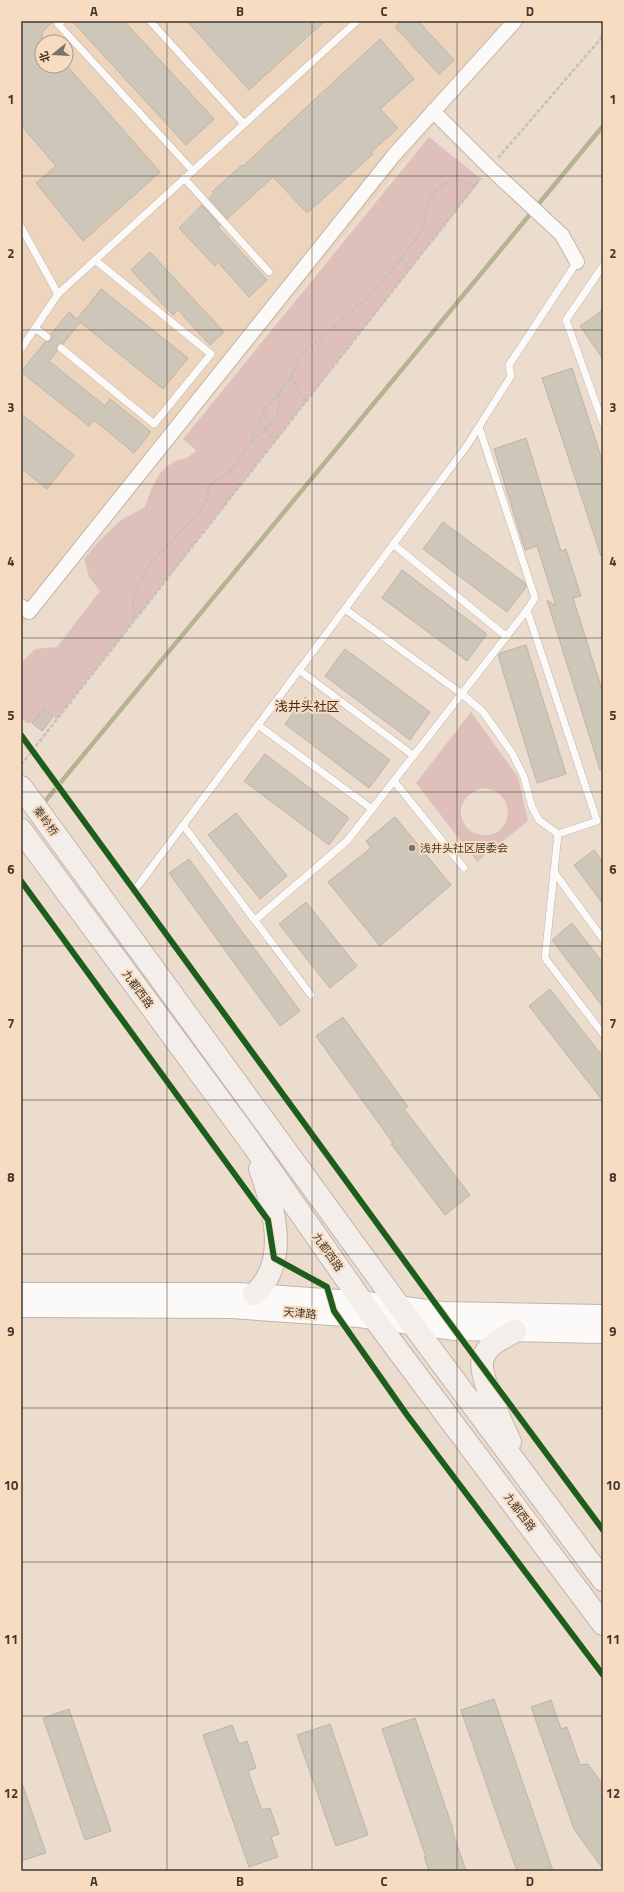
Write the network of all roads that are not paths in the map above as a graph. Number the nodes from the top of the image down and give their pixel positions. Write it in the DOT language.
graph roads {
  1 [pos="62,21"];
  2 [pos="150,21"];
  3 [pos="357,21"];
  4 [pos="516,21"];
  5 [pos="433,111"];
  6 [pos="244,124"];
  7 [pos="193,171"];
  8 [pos="184,178"];
  9 [pos="21,227"];
  10 [pos="95,260"];
  11 [pos="577,262"];
  12 [pos="602,271"];
  13 [pos="269,272"];
  14 [pos="58,294"];
  15 [pos="35,328"];
  16 [pos="47,337"];
  17 [pos="61,348"];
  18 [pos="21,350"];
  19 [pos="603,423"];
  20 [pos="479,427"];
  21 [pos="393,544"];
  22 [pos="21,606"];
  23 [pos="345,609"];
  24 [pos="528,610"];
  25 [pos="507,637"];
  26 [pos="299,670"];
  27 [pos="462,694"];
  28 [pos="258,725"];
  29 [pos="414,756"];
  30 [pos="394,781"];
  31 [pos="21,787"];
  32 [pos="372,809"];
  33 [pos="183,826"];
  34 [pos="21,830"];
  35 [pos="558,834"];
  36 [pos="464,868"];
  37 [pos="554,872"];
  38 [pos="134,891"];
  39 [pos="255,920"];
  40 [pos="603,939"];
  41 [pos="311,995"];
  42 [pos="603,1034"];
  43 [pos="250,1142"];
  44 [pos="21,1293"];
  45 [pos="254,1294"];
  46 [pos="399,1306"];
  47 [pos="21,1307"];
  48 [pos="369,1310"];
  49 [pos="603,1315"];
  50 [pos="412,1323"];
  51 [pos="515,1332"];
  52 [pos="603,1333"];
  53 [pos="521,1471"];
  54 [pos="603,1580"];
  55 [pos="603,1624"];
  1 -- 7 [label="lane"];
  2 -- 6 [label="lane"];
  3 -- 6 [label="lane"];
  4 -- 5 [label="street"];
  5 -- 11 [label="street"];
  5 -- 22 [label="street"];
  6 -- 7 [label="lane"];
  7 -- 8 [label="lane"];
  8 -- 10 [label="lane"];
  8 -- 13 [label="lane"];
  9 -- 14 [label="lane"];
  10 -- 14 [label="lane"];
  10 -- 17 [label="lane"];
  11 -- 20 [label="lane"];
  12 -- 19 [label="lane"];
  14 -- 15 [label="lane"];
  15 -- 16 [label="lane"];
  15 -- 18 [label="lane"];
  20 -- 21 [label="lane"];
  20 -- 24 [label="lane"];
  21 -- 23 [label="lane"];
  21 -- 25 [label="lane"];
  23 -- 26 [label="lane"];
  23 -- 27 [label="lane"];
  24 -- 25 [label="lane"];
  24 -- 35 [label="lane"];
  25 -- 27 [label="lane"];
  26 -- 28 [label="lane"];
  26 -- 29 [label="lane"];
  27 -- 29 [label="lane"];
  27 -- 35 [label="lane"];
  28 -- 32 [label="lane"];
  28 -- 33 [label="lane"];
  29 -- 30 [label="lane"];
  30 -- 32 [label="lane"];
  30 -- 36 [label="lane"];
  31 -- 46 [label="main road, 秦岭桥"];
  32 -- 39 [label="lane"];
  33 -- 38 [label="lane"];
  33 -- 39 [label="lane"];
  34 -- 43 [label="main road, 九都西路"];
  35 -- 37 [label="lane"];
  37 -- 40 [label="lane"];
  37 -- 42 [label="lane"];
  39 -- 41 [label="lane"];
  43 -- 45 [label="main road"];
  43 -- 48 [label="main road, 九都西路"];
  44 -- 45 [label="main road, 天津路"];
  45 -- 48 [label="main road, 天津路"];
  46 -- 48 [label="main road, 天津路"];
  46 -- 49 [label="main road, 天津路"];
  46 -- 50 [label="main road"];
  47 -- 48 [label="main road, 天津路"];
  48 -- 50 [label="main road, 天津路"];
  48 -- 55 [label="main road, 九都西路"];
  50 -- 51 [label="main road, 天津路"];
  50 -- 53 [label="main road"];
  51 -- 52 [label="main road, 天津路"];
  51 -- 53 [label="main road"];
  53 -- 54 [label="main road"];
}
